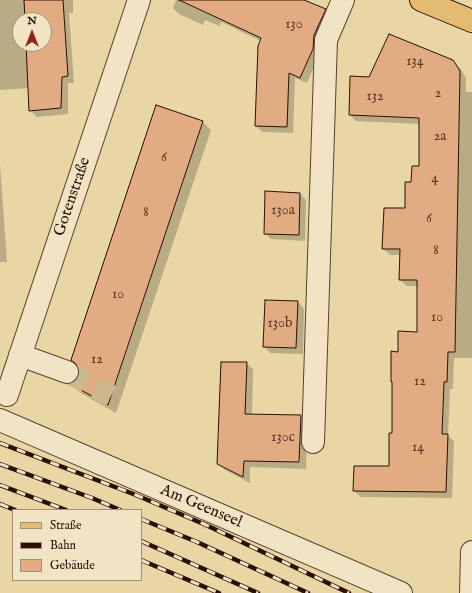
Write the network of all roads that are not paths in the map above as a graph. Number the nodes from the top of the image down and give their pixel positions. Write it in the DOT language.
graph roads {
  1 [pos="139,0"];
  2 [pos="343,0"];
  3 [pos="421,0"];
  4 [pos="472,21"];
  5 [pos="20,355"];
  6 [pos="67,372"];
  7 [pos="7,395"];
  8 [pos="0,420"];
  9 [pos="313,442"];
  10 [pos="472,552"];
  11 [pos="401,593"];
  12 [pos="471,593"];
  1 -- 5 [label="street, Gotenstraße"];
  2 -- 9 [label="street"];
  3 -- 4 [label="main road"];
  5 -- 6 [label="street"];
  5 -- 7 [label="street, Gotenstraße"];
  8 -- 11 [label="street, Am Geenseel"];
  10 -- 12 [label="street"];
}
